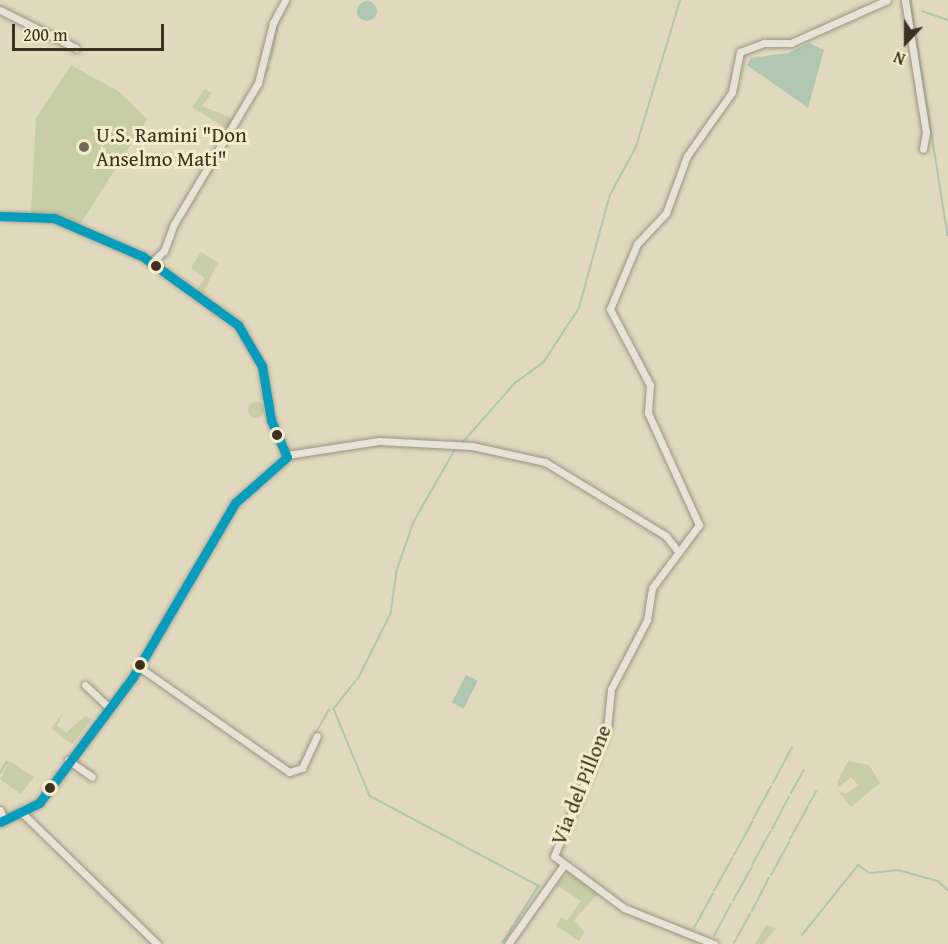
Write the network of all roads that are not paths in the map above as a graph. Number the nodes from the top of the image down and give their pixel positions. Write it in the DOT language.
graph roads {
  1 [pos="285,0"];
  2 [pos="887,0"];
  3 [pos="905,0"];
  4 [pos="0,10"];
  5 [pos="76,48"];
  6 [pos="923,149"];
  7 [pos="0,216"];
  8 [pos="152,262"];
  9 [pos="287,455"];
  10 [pos="677,549"];
  11 [pos="139,668"];
  12 [pos="84,685"];
  13 [pos="110,708"];
  14 [pos="317,736"];
  15 [pos="68,760"];
  16 [pos="92,777"];
  17 [pos="0,810"];
  18 [pos="22,813"];
  19 [pos="2,821"];
  20 [pos="563,866"];
  21 [pos="157,944"];
  22 [pos="508,944"];
  23 [pos="714,944"];
  1 -- 8 [label="street"];
  2 -- 10 [label="street, Via del Pillone"];
  3 -- 6 [label="street"];
  4 -- 5 [label="street"];
  7 -- 8 [label="street"];
  8 -- 9 [label="street"];
  9 -- 10 [label="street"];
  9 -- 11 [label="street"];
  10 -- 20 [label="street, Via del Pillone"];
  11 -- 13 [label="street"];
  11 -- 14 [label="street"];
  12 -- 13 [label="street"];
  13 -- 15 [label="street"];
  15 -- 16 [label="street"];
  15 -- 18 [label="street"];
  17 -- 19 [label="street"];
  18 -- 19 [label="street"];
  18 -- 21 [label="street"];
  20 -- 22 [label="street, Via del Pillone"];
  20 -- 23 [label="street"];
}
